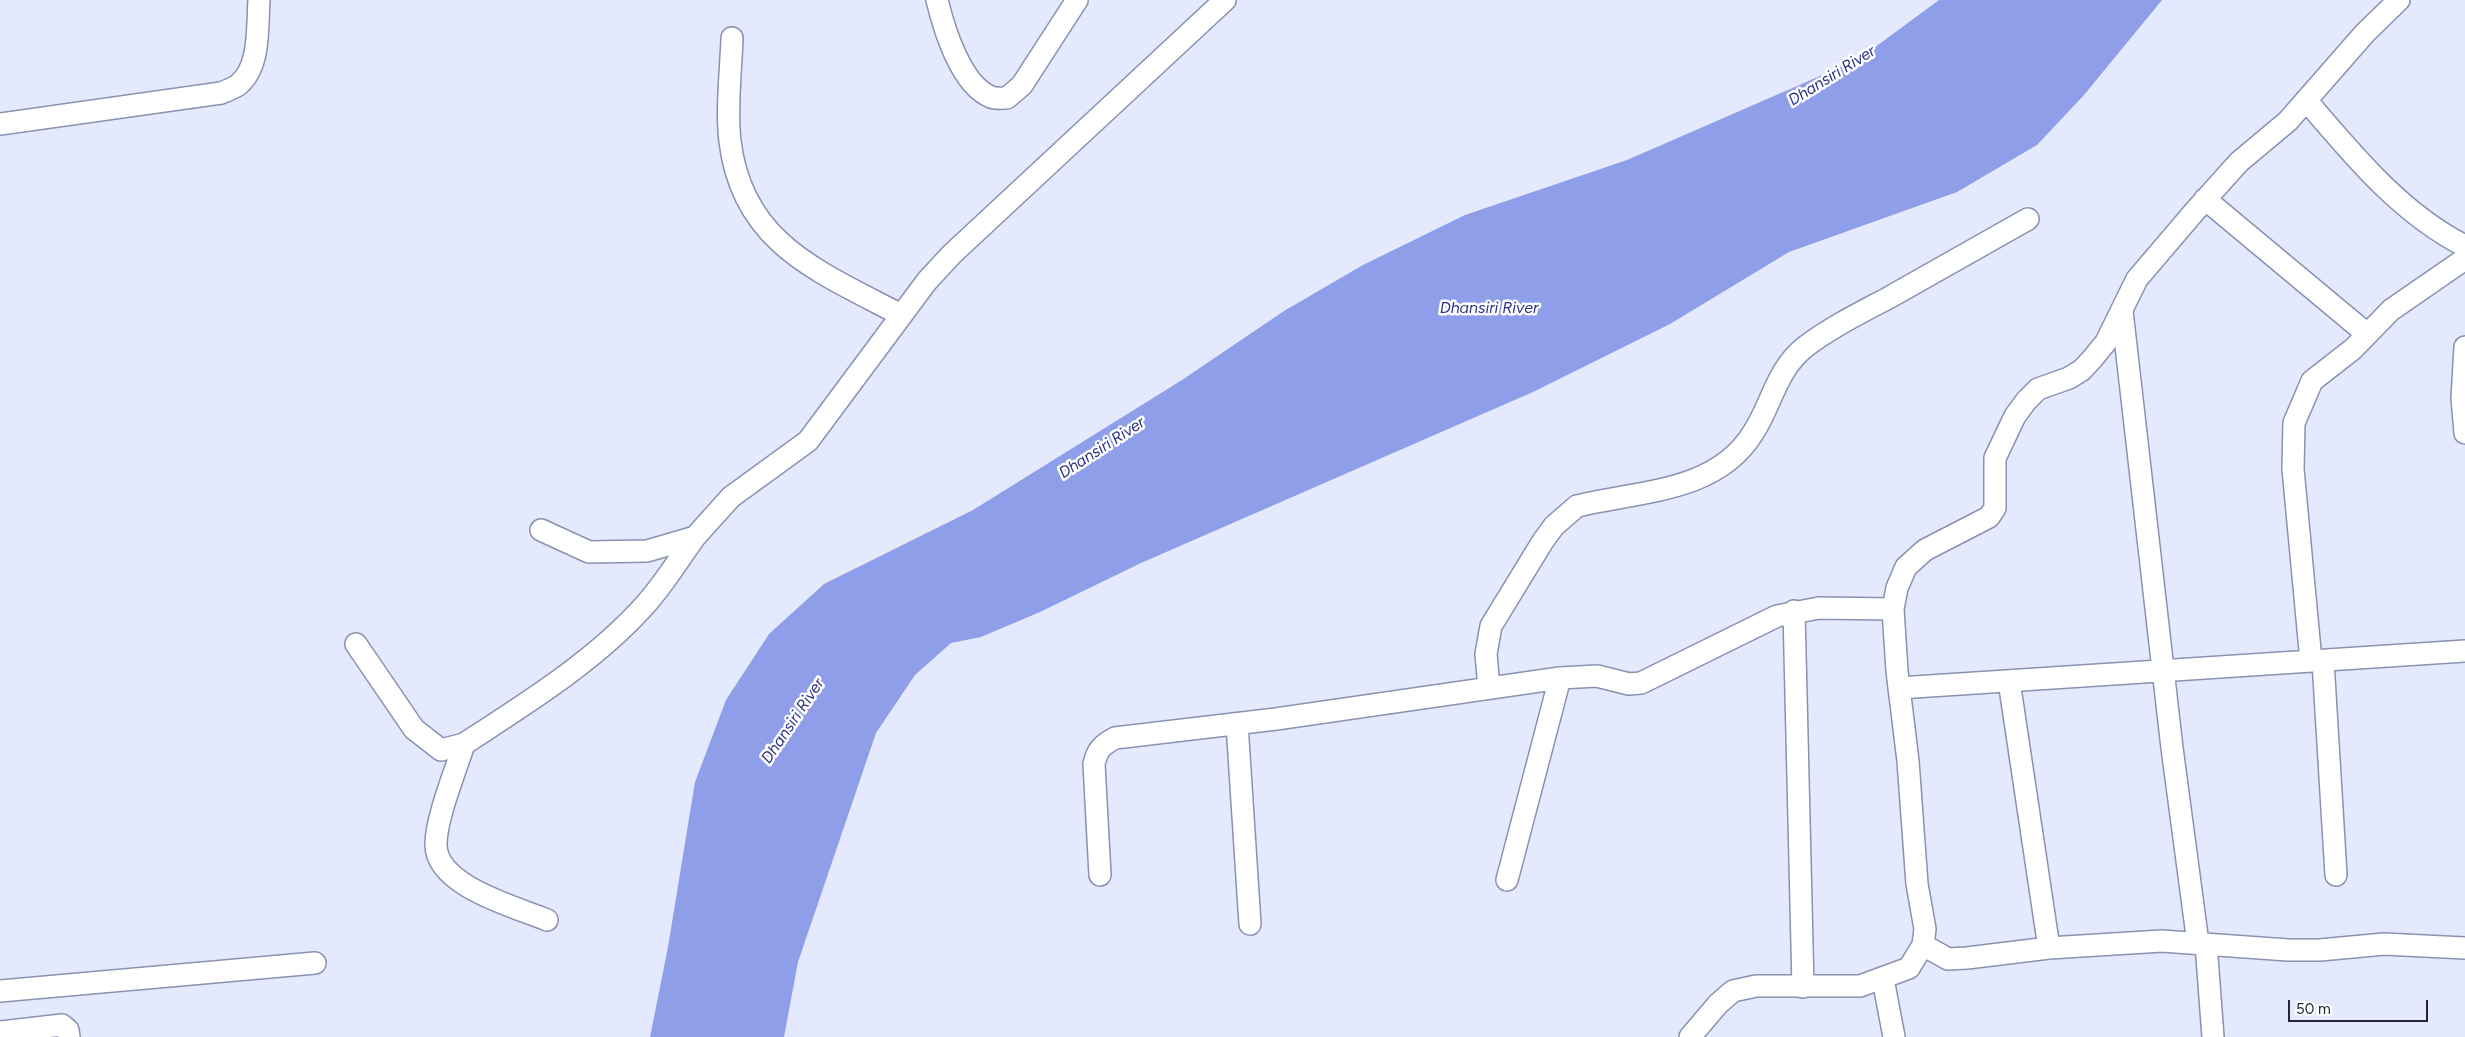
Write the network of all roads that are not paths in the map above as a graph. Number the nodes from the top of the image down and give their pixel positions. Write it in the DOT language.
graph roads {
  1 [pos="258,0"];
  2 [pos="937,0"];
  3 [pos="1077,0"];
  4 [pos="1225,0"];
  5 [pos="2399,0"];
  6 [pos="732,38"];
  7 [pos="2306,100"];
  8 [pos="0,124"];
  9 [pos="2205,199"];
  10 [pos="2028,219"];
  11 [pos="2465,246"];
  12 [pos="2465,259"];
  13 [pos="2122,311"];
  14 [pos="901,315"];
  15 [pos="2367,334"];
  16 [pos="2465,347"];
  17 [pos="2465,432"];
  18 [pos="541,530"];
  19 [pos="695,537"];
  20 [pos="1893,609"];
  21 [pos="1794,611"];
  22 [pos="356,644"];
  23 [pos="2465,651"];
  24 [pos="2317,661"];
  25 [pos="2164,671"];
  26 [pos="1560,678"];
  27 [pos="2009,681"];
  28 [pos="1489,688"];
  29 [pos="1899,688"];
  30 [pos="1237,724"];
  31 [pos="464,744"];
  32 [pos="1100,875"];
  33 [pos="2336,875"];
  34 [pos="1507,880"];
  35 [pos="547,920"];
  36 [pos="1250,924"];
  37 [pos="2202,943"];
  38 [pos="1923,946"];
  39 [pos="2049,948"];
  40 [pos="2465,948"];
  41 [pos="315,963"];
  42 [pos="1883,979"];
  43 [pos="1803,987"];
  44 [pos="0,991"];
  45 [pos="0,1032"];
  46 [pos="68,1037"];
  47 [pos="1690,1037"];
  48 [pos="1894,1037"];
  49 [pos="2213,1037"];
  1 -- 8 [label="street"];
  2 -- 3 [label="street"];
  4 -- 14 [label="street"];
  5 -- 7 [label="street"];
  6 -- 14 [label="street"];
  7 -- 9 [label="street"];
  7 -- 11 [label="street"];
  9 -- 13 [label="street"];
  9 -- 15 [label="street"];
  10 -- 28 [label="street"];
  12 -- 15 [label="street"];
  13 -- 20 [label="street"];
  13 -- 25 [label="street"];
  14 -- 19 [label="street"];
  15 -- 24 [label="street"];
  16 -- 17 [label="street"];
  18 -- 19 [label="street"];
  19 -- 31 [label="street"];
  20 -- 21 [label="street"];
  20 -- 29 [label="street"];
  21 -- 26 [label="street"];
  21 -- 43 [label="street"];
  22 -- 31 [label="street"];
  23 -- 24 [label="street"];
  24 -- 25 [label="street"];
  24 -- 33 [label="street"];
  25 -- 27 [label="street"];
  25 -- 37 [label="street"];
  26 -- 28 [label="street"];
  26 -- 34 [label="street"];
  27 -- 29 [label="street"];
  27 -- 39 [label="street"];
  28 -- 30 [label="street"];
  29 -- 38 [label="street"];
  30 -- 32 [label="street"];
  30 -- 36 [label="street"];
  31 -- 35 [label="street"];
  37 -- 39 [label="street"];
  37 -- 40 [label="street"];
  37 -- 49 [label="street"];
  38 -- 39 [label="street"];
  38 -- 42 [label="street"];
  41 -- 44 [label="street"];
  42 -- 43 [label="street"];
  42 -- 48 [label="street"];
  43 -- 47 [label="street"];
  45 -- 46 [label="street"];
}
